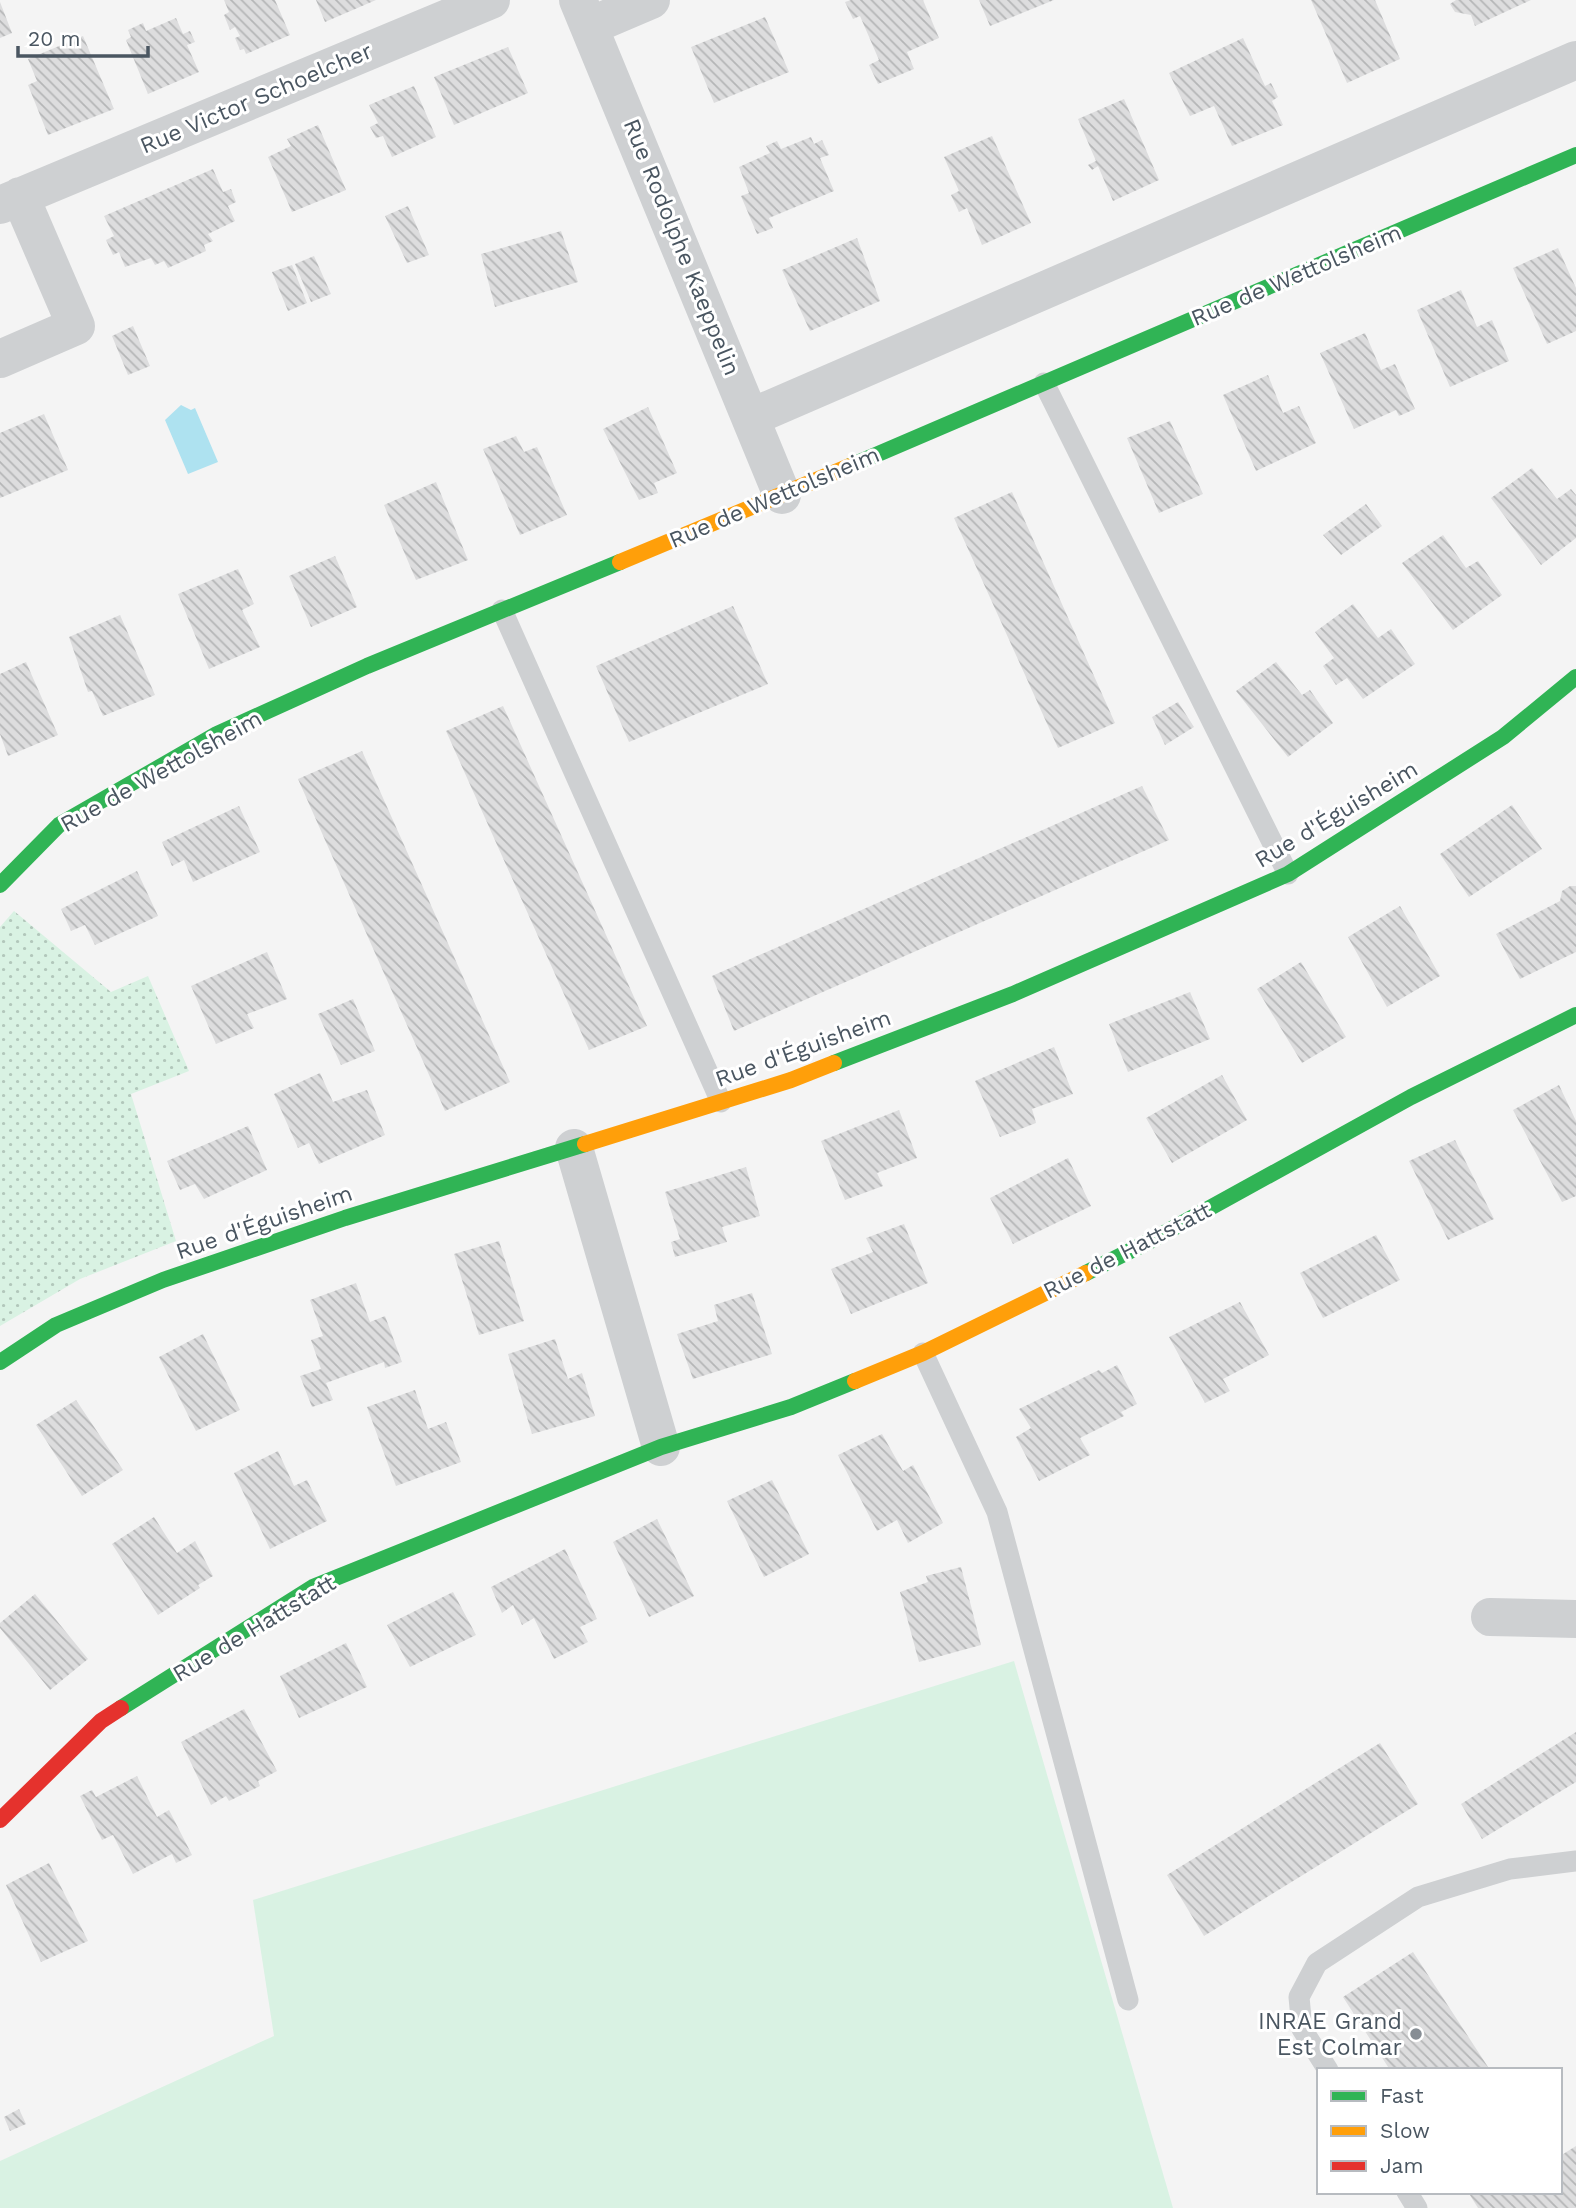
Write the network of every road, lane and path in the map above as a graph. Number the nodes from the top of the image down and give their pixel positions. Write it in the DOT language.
graph roads {
  1 [pos="492,0"];
  2 [pos="651,0"];
  3 [pos="584,13"];
  4 [pos="1576,60"];
  5 [pos="1576,155"];
  6 [pos="10,201"];
  7 [pos="0,359"];
  8 [pos="1044,383"];
  9 [pos="752,417"];
  10 [pos="782,495"];
  11 [pos="502,610"];
  12 [pos="1576,677"];
  13 [pos="1288,874"];
  14 [pos="0,885"];
  15 [pos="1576,1015"];
  16 [pos="721,1102"];
  17 [pos="573,1148"];
  18 [pos="923,1353"];
  19 [pos="0,1362"];
  20 [pos="661,1447"];
  21 [pos="1490,1617"];
  22 [pos="1576,1619"];
  23 [pos="0,1820"];
  24 [pos="1576,1861"];
  25 [pos="1128,2000"];
  26 [pos="1327,2068"];
  1 -- 6 [label="street, Rue Victor Schoelcher"];
  2 -- 3 [label="street"];
  3 -- 9 [label="street, Rue Rodolphe Kaeppelin"];
  4 -- 9 [label="street"];
  5 -- 8 [label="street, Rue de Wettolsheim"];
  6 -- 7 [label="street, Rue Victor Schoelcher"];
  8 -- 10 [label="street, Rue de Wettolsheim"];
  8 -- 13 [label="lane"];
  9 -- 10 [label="street, Rue Rodolphe Kaeppelin"];
  10 -- 11 [label="street, Rue de Wettolsheim"];
  11 -- 14 [label="street, Rue de Wettolsheim"];
  11 -- 16 [label="lane"];
  12 -- 13 [label="street, Rue d'Éguisheim"];
  13 -- 16 [label="street, Rue d'Éguisheim"];
  15 -- 18 [label="street, Rue de Hattstatt"];
  16 -- 17 [label="street, Rue d'Éguisheim"];
  17 -- 19 [label="street, Rue d'Éguisheim"];
  17 -- 20 [label="street"];
  18 -- 20 [label="street, Rue de Hattstatt"];
  18 -- 25 [label="lane"];
  20 -- 23 [label="street, Rue de Hattstatt"];
  21 -- 22 [label="street"];
  24 -- 26 [label="lane"];
}
